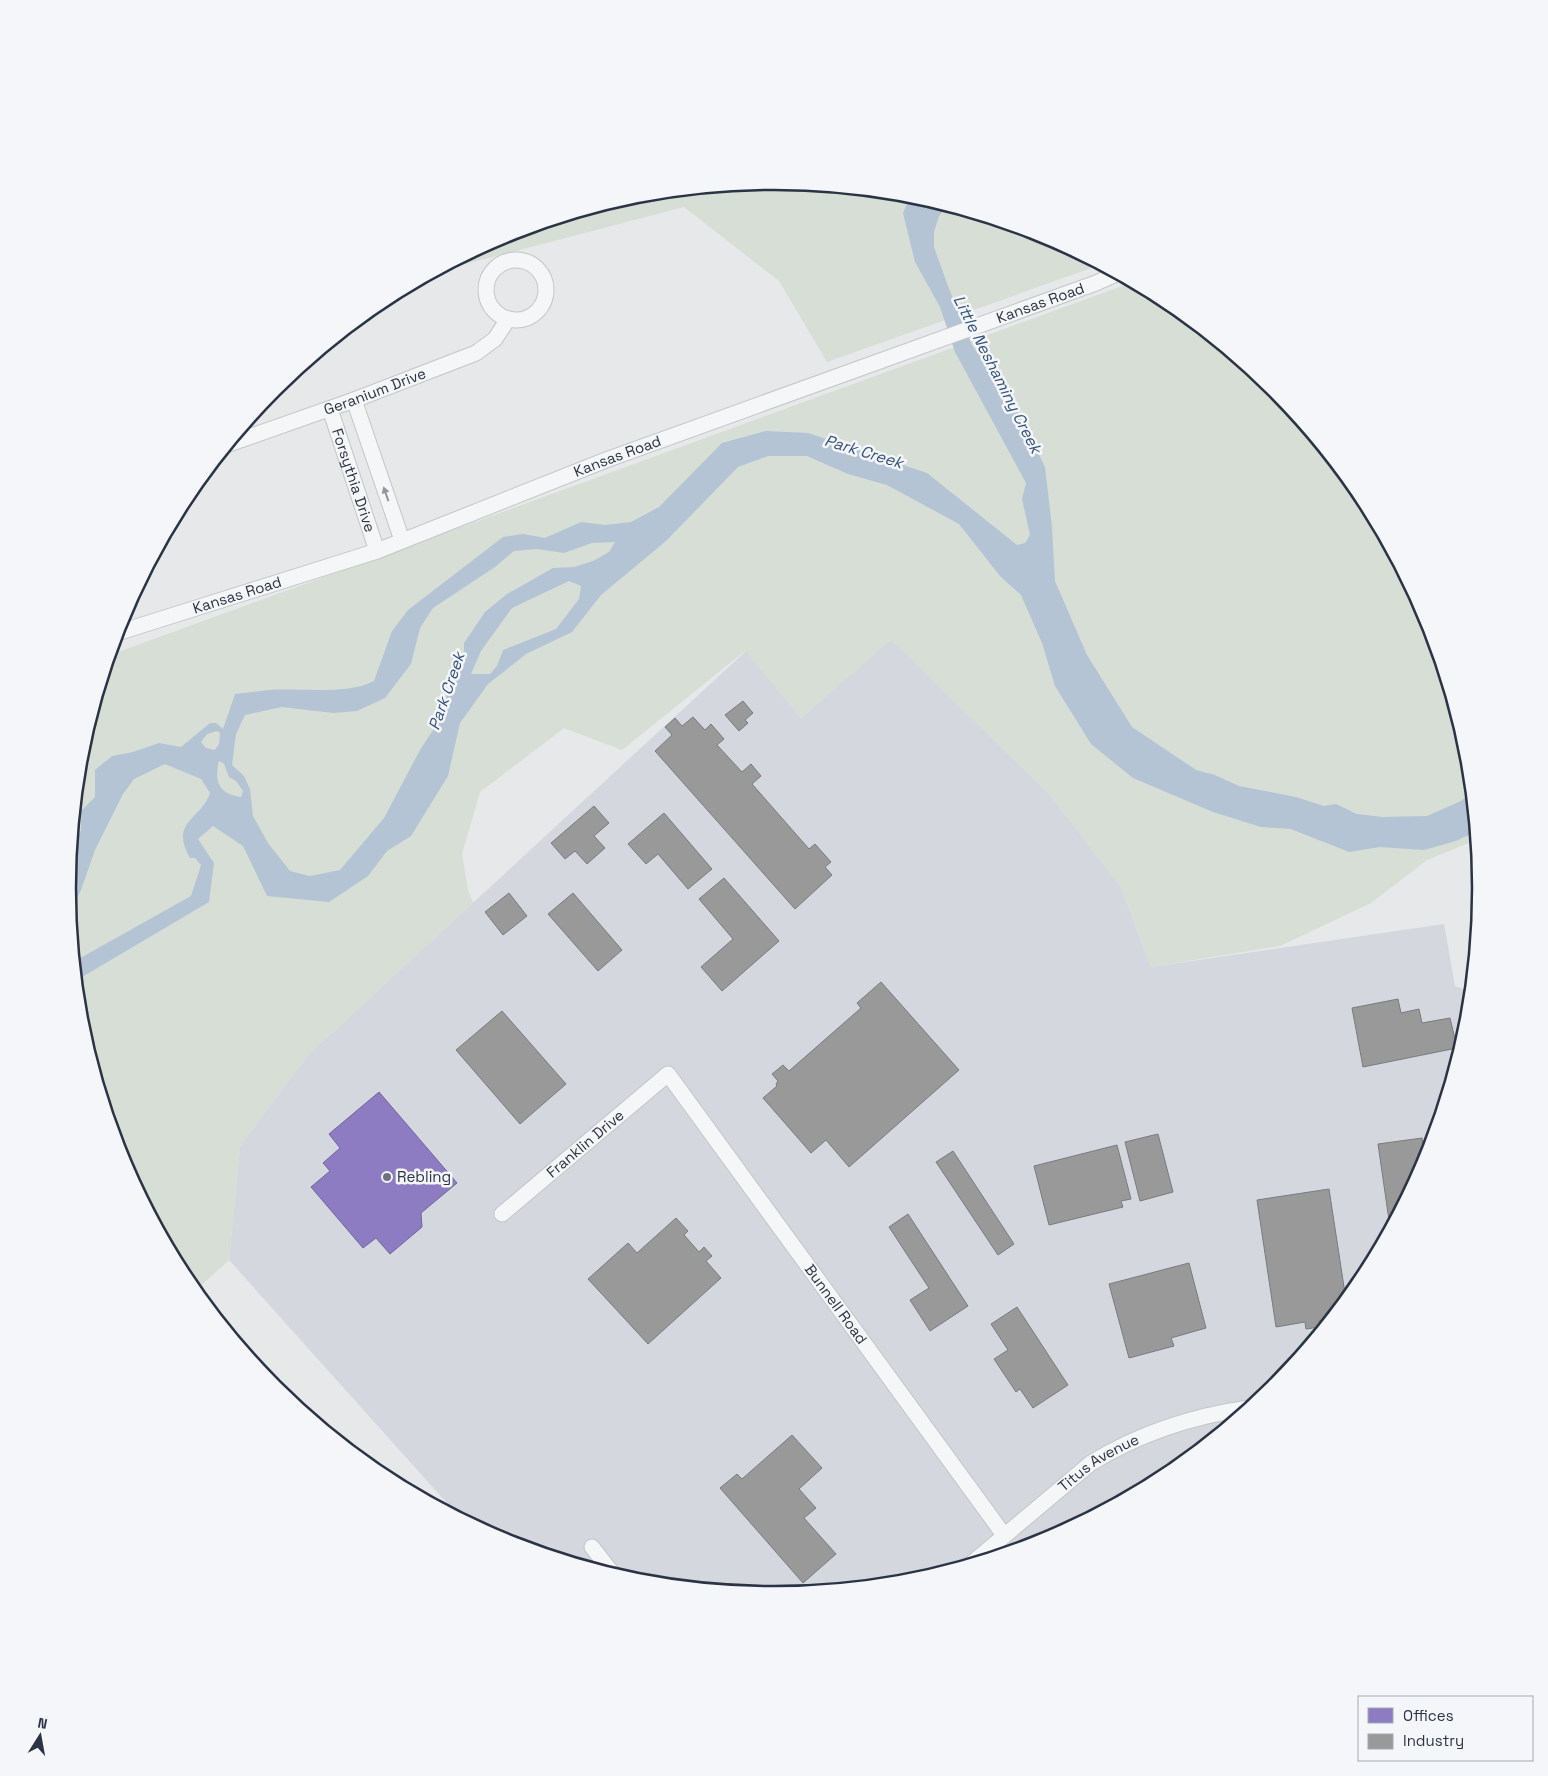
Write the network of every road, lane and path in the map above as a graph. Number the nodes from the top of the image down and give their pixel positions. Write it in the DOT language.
graph roads {
  1 [pos="1109,277"];
  2 [pos="508,319"];
  3 [pos="354,400"];
  4 [pos="330,409"];
  5 [pos="238,441"];
  6 [pos="402,540"];
  7 [pos="377,551"];
  8 [pos="126,630"];
  9 [pos="668,1074"];
  10 [pos="502,1214"];
  11 [pos="1237,1410"];
  12 [pos="1004,1535"];
  13 [pos="592,1547"];
  14 [pos="983,1554"];
  15 [pos="606,1565"];
  1 -- 6 [label="street, Kansas Road"];
  2 -- 3 [label="street, Geranium Drive"];
  3 -- 4 [label="street, Geranium Drive"];
  6 -- 3 [label="street, Forsythia Drive, one-way"];
  4 -- 5 [label="street, Geranium Drive"];
  4 -- 7 [label="street, Forsythia Drive"];
  6 -- 7 [label="street, Kansas Road"];
  7 -- 8 [label="street, Kansas Road"];
  9 -- 10 [label="street, Franklin Drive"];
  9 -- 12 [label="street, Bunnell Road"];
  11 -- 12 [label="street, Titus Avenue"];
  12 -- 14 [label="street, Titus Avenue"];
  13 -- 15 [label="street"];
}
